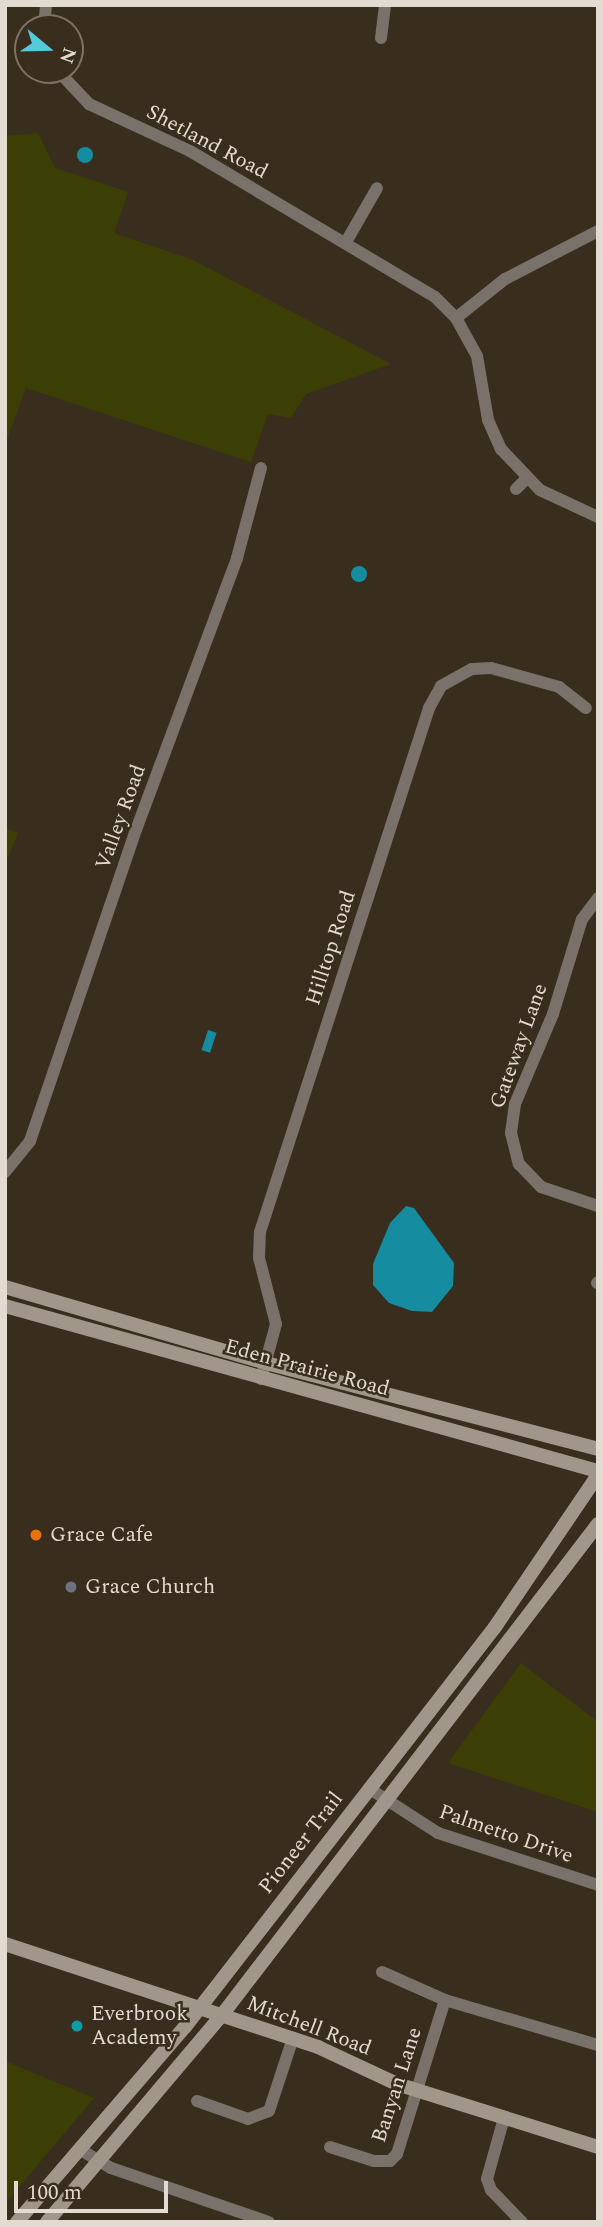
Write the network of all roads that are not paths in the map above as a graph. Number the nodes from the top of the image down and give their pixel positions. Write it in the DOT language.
graph roads {
  1 [pos="385,5"];
  2 [pos="381,38"];
  3 [pos="70,84"];
  4 [pos="377,188"];
  5 [pos="598,231"];
  6 [pos="346,242"];
  7 [pos="456,318"];
  8 [pos="261,468"];
  9 [pos="527,478"];
  10 [pos="516,488"];
  11 [pos="598,517"];
  12 [pos="586,708"];
  13 [pos="598,898"];
  14 [pos="5,1172"];
  15 [pos="598,1206"];
  16 [pos="5,1287"];
  17 [pos="5,1306"];
  18 [pos="266,1363"];
  19 [pos="261,1379"];
  20 [pos="598,1450"];
  21 [pos="598,1473"];
  22 [pos="598,1524"];
  23 [pos="370,1788"];
  24 [pos="387,1802"];
  25 [pos="598,1885"];
  26 [pos="5,1944"];
  27 [pos="382,1972"];
  28 [pos="445,2000"];
  29 [pos="198,2009"];
  30 [pos="222,2015"];
  31 [pos="293,2038"];
  32 [pos="598,2045"];
  33 [pos="420,2091"];
  34 [pos="197,2101"];
  35 [pos="504,2118"];
  36 [pos="330,2147"];
  37 [pos="598,2147"];
  38 [pos="81,2150"];
  39 [pos="100,2162"];
  40 [pos="241,2217"];
  41 [pos="17,2222"];
  42 [pos="47,2222"];
  43 [pos="269,2222"];
  44 [pos="522,2222"];
  1 -- 2 [label="street"];
  3 -- 6 [label="street, Shetland Road"];
  4 -- 6 [label="street"];
  5 -- 7 [label="street"];
  6 -- 7 [label="street, Shetland Road"];
  7 -- 9 [label="street, Shetland Road"];
  8 -- 14 [label="street, Valley Road"];
  9 -- 10 [label="street"];
  9 -- 11 [label="street, Shetland Road"];
  12 -- 18 [label="street, Hilltop Road"];
  13 -- 15 [label="street, Gateway Lane"];
  16 -- 18 [label="main road, Eden Prairie Road"];
  17 -- 19 [label="main road, Eden Prairie Road"];
  18 -- 19 [label="street, Hilltop Road"];
  18 -- 20 [label="main road, Eden Prairie Road"];
  19 -- 21 [label="main road, Eden Prairie Road"];
  21 -- 23 [label="main road, Pioneer Trail"];
  22 -- 24 [label="main road, Pioneer Trail"];
  23 -- 24 [label="street, Palmetto Drive"];
  23 -- 29 [label="main road, Pioneer Trail"];
  24 -- 25 [label="street, Palmetto Drive"];
  24 -- 30 [label="main road, Pioneer Trail"];
  26 -- 29 [label="main road, Mitchell Road"];
  27 -- 28 [label="street"];
  28 -- 32 [label="street"];
  28 -- 33 [label="street, Banyan Lane"];
  29 -- 30 [label="main road, Mitchell Road"];
  29 -- 38 [label="main road, Pioneer Trail"];
  30 -- 31 [label="main road, Mitchell Road"];
  30 -- 39 [label="main road, Pioneer Trail"];
  31 -- 33 [label="main road, Mitchell Road"];
  31 -- 34 [label="street"];
  33 -- 35 [label="main road, Mitchell Road"];
  33 -- 36 [label="street, Banyan Lane"];
  35 -- 37 [label="main road, Mitchell Road"];
  35 -- 44 [label="street"];
  38 -- 39 [label="street"];
  38 -- 41 [label="main road, Pioneer Trail"];
  39 -- 40 [label="street"];
  39 -- 42 [label="main road, Pioneer Trail"];
  40 -- 43 [label="street"];
}
